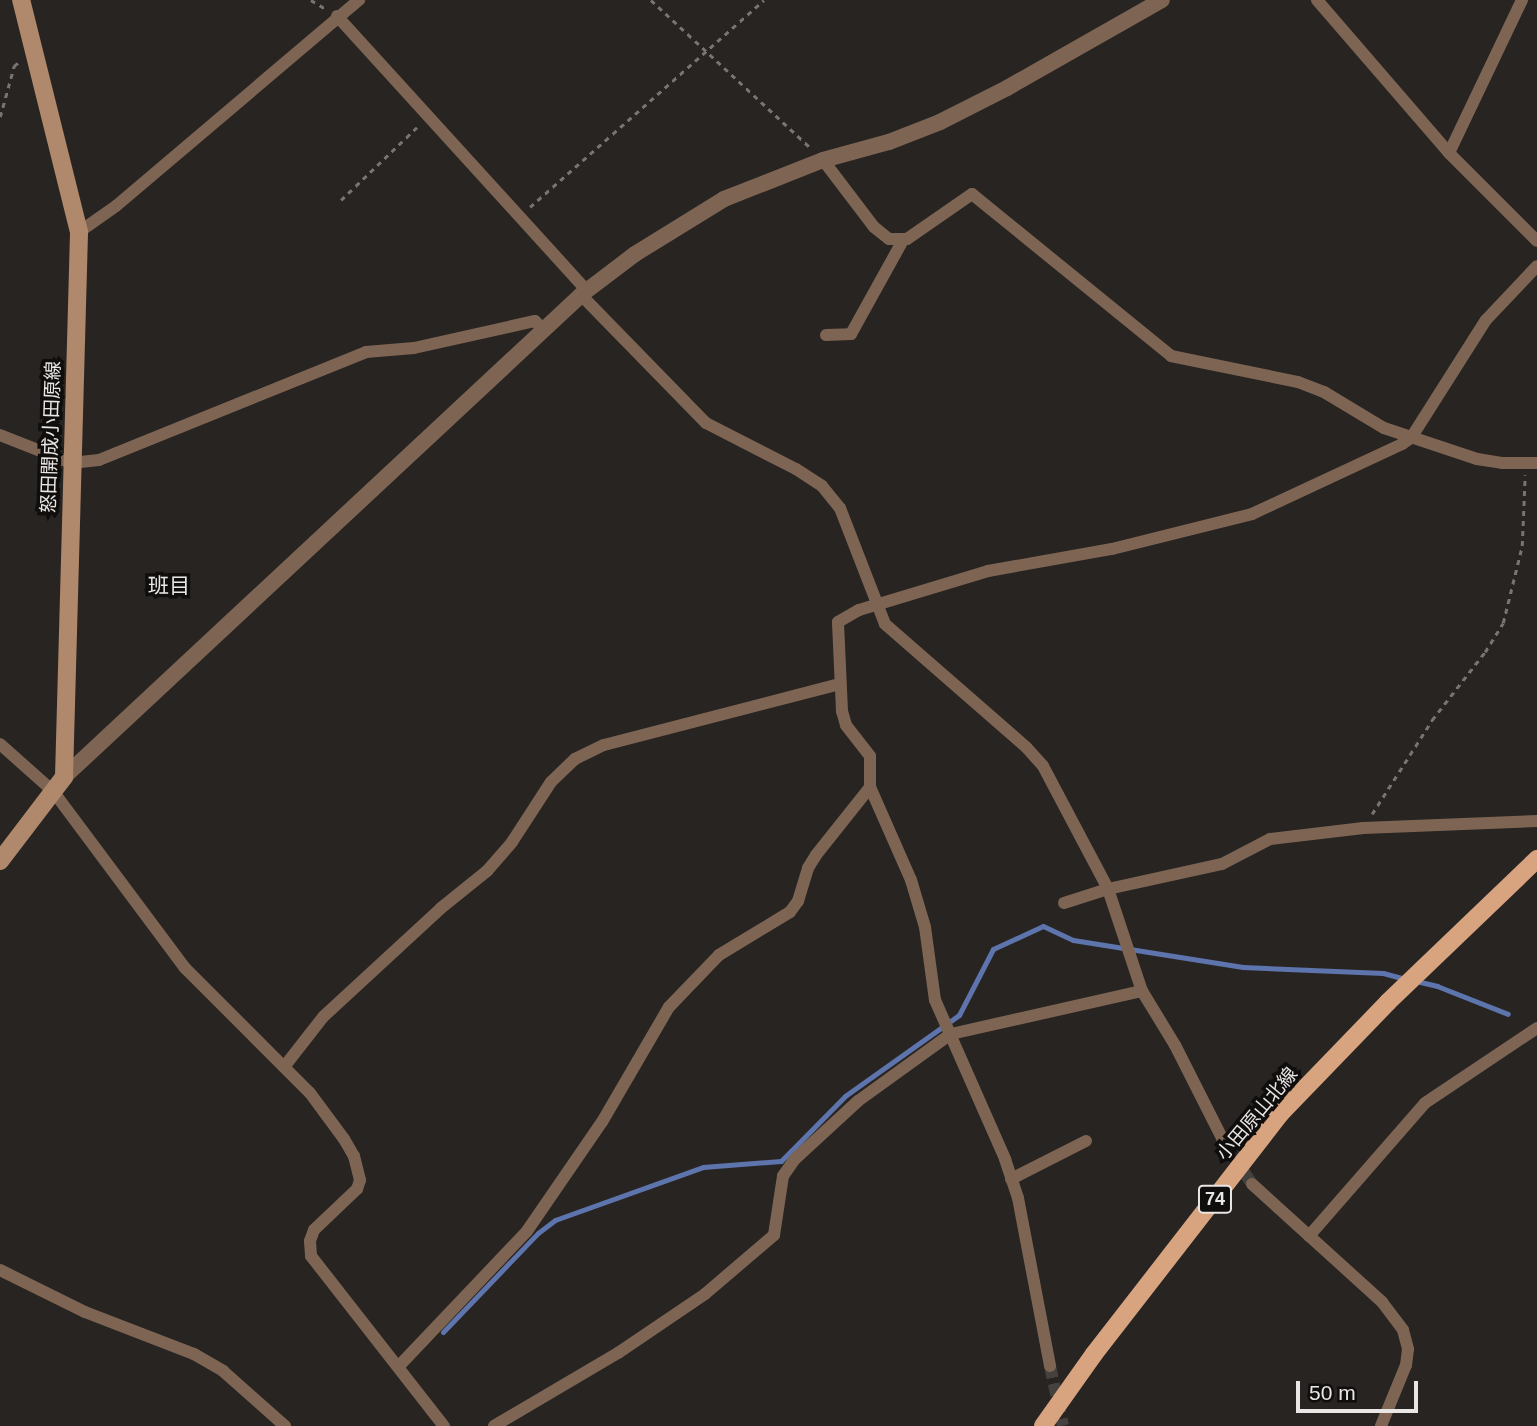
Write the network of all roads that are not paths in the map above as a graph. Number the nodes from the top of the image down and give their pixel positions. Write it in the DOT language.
graph roads {
  1 [pos="21,0"];
  2 [pos="359,0"];
  3 [pos="1162,0"];
  4 [pos="1317,0"];
  5 [pos="1522,0"];
  6 [pos="337,16"];
  7 [pos="1449,153"];
  8 [pos="824,160"];
  9 [pos="79,232"];
  10 [pos="903,240"];
  11 [pos="1537,241"];
  12 [pos="1533,270"];
  13 [pos="1537,285"];
  14 [pos="583,293"];
  15 [pos="545,331"];
  16 [pos="826,335"];
  17 [pos="0,435"];
  18 [pos="1410,438"];
  19 [pos="71,463"];
  20 [pos="1531,463"];
  21 [pos="879,604"];
  22 [pos="840,684"];
  23 [pos="0,744"];
  24 [pos="59,784"];
  25 [pos="870,787"];
  26 [pos="1537,821"];
  27 [pos="1537,859"];
  28 [pos="0,861"];
  29 [pos="1108,889"];
  30 [pos="1064,903"];
  31 [pos="1142,991"];
  32 [pos="1537,1028"];
  33 [pos="951,1034"];
  34 [pos="284,1067"];
  35 [pos="1086,1141"];
  36 [pos="1224,1142"];
  37 [pos="1012,1179"];
  38 [pos="1252,1184"];
  39 [pos="1309,1236"];
  40 [pos="0,1270"];
  41 [pos="399,1366"];
  42 [pos="1050,1366"];
  43 [pos="285,1426"];
  44 [pos="444,1426"];
  45 [pos="494,1426"];
  46 [pos="1043,1426"];
  47 [pos="1381,1426"];
  1 -- 9 [label="main road, 怒田開成小田原線"];
  2 -- 6 [label="street"];
  3 -- 8 [label="street"];
  4 -- 7 [label="street"];
  5 -- 7 [label="street"];
  6 -- 9 [label="street"];
  6 -- 14 [label="street"];
  7 -- 11 [label="street"];
  8 -- 10 [label="street"];
  8 -- 14 [label="street"];
  9 -- 19 [label="main road, 怒田開成小田原線"];
  10 -- 16 [label="street"];
  10 -- 18 [label="street"];
  12 -- 13 [label="street"];
  12 -- 18 [label="street"];
  14 -- 15 [label="street"];
  14 -- 21 [label="street"];
  15 -- 19 [label="street"];
  15 -- 24 [label="street"];
  17 -- 19 [label="street"];
  18 -- 20 [label="street"];
  18 -- 21 [label="street"];
  19 -- 24 [label="main road, 怒田開成小田原線"];
  21 -- 22 [label="street"];
  21 -- 29 [label="street"];
  22 -- 25 [label="street"];
  22 -- 34 [label="street"];
  23 -- 24 [label="street"];
  24 -- 28 [label="main road"];
  24 -- 34 [label="street"];
  25 -- 33 [label="street"];
  25 -- 41 [label="street"];
  26 -- 29 [label="street"];
  27 -- 46 [label="main road, 小田原山北線 / 74"];
  29 -- 30 [label="street"];
  29 -- 31 [label="street"];
  31 -- 33 [label="street"];
  31 -- 36 [label="street"];
  32 -- 39 [label="street"];
  33 -- 37 [label="street"];
  33 -- 45 [label="street"];
  34 -- 41 [label="street"];
  35 -- 37 [label="street"];
  37 -- 42 [label="street"];
  38 -- 39 [label="street"];
  39 -- 47 [label="street"];
  40 -- 43 [label="street"];
  41 -- 44 [label="street"];
}
